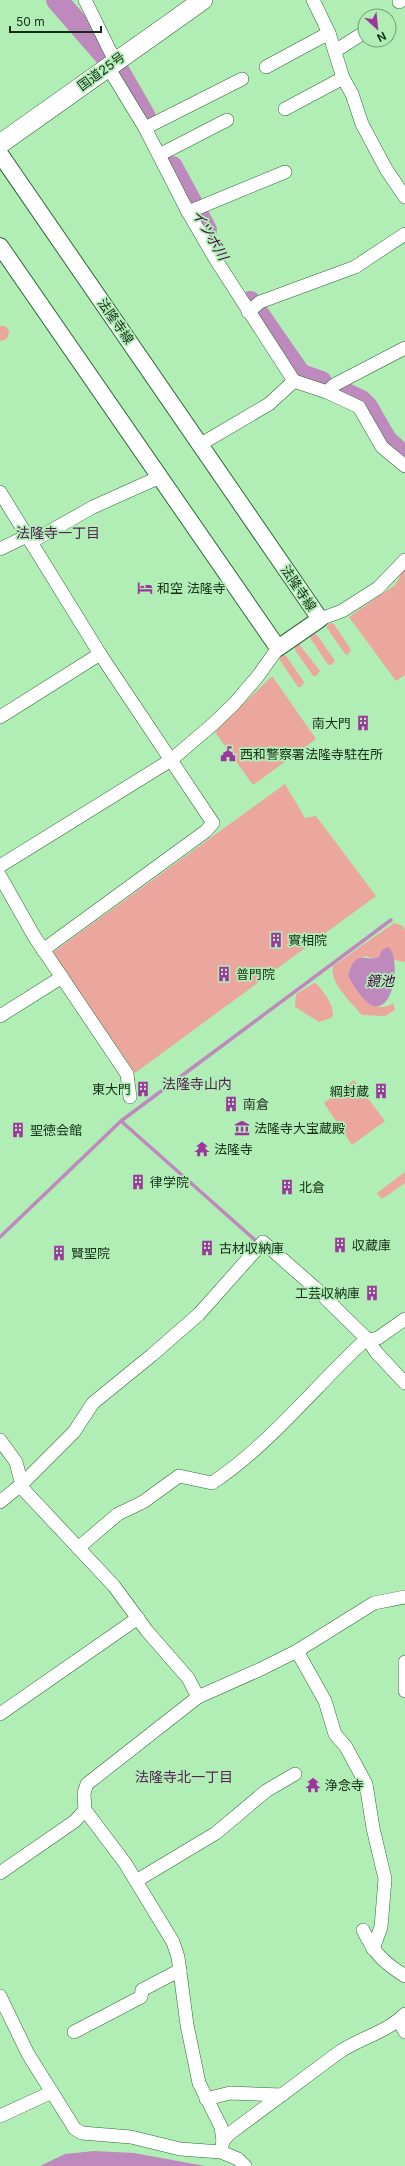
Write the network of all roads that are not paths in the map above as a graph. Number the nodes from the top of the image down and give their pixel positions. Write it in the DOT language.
graph roads {
  1 [pos="85,0"];
  2 [pos="203,0"];
  3 [pos="313,0"];
  4 [pos="329,33"];
  5 [pos="357,37"];
  6 [pos="335,51"];
  7 [pos="113,66"];
  8 [pos="266,67"];
  9 [pos="343,78"];
  10 [pos="242,79"];
  11 [pos="285,109"];
  12 [pos="227,120"];
  13 [pos="148,126"];
  14 [pos="0,144"];
  15 [pos="162,153"];
  16 [pos="0,154"];
  17 [pos="285,172"];
  18 [pos="405,197"];
  19 [pos="193,210"];
  20 [pos="405,234"];
  21 [pos="0,246"];
  22 [pos="252,309"];
  23 [pos="405,348"];
  24 [pos="294,381"];
  25 [pos="327,392"];
  26 [pos="201,444"];
  27 [pos="405,466"];
  28 [pos="160,478"];
  29 [pos="0,492"];
  30 [pos="29,539"];
  31 [pos="0,549"];
  32 [pos="405,560"];
  33 [pos="320,619"];
  34 [pos="278,648"];
  35 [pos="100,654"];
  36 [pos="0,717"];
  37 [pos="171,760"];
  38 [pos="0,866"];
  39 [pos="0,876"];
  40 [pos="43,950"];
  41 [pos="62,977"];
  42 [pos="0,1016"];
  43 [pos="130,1097"];
  44 [pos="405,1319"];
  45 [pos="368,1340"];
  46 [pos="405,1383"];
  47 [pos="0,1440"];
  48 [pos="22,1484"];
  49 [pos="0,1502"];
  50 [pos="78,1548"];
  51 [pos="405,1597"];
  52 [pos="138,1618"];
  53 [pos="297,1651"];
  54 [pos="405,1662"];
  55 [pos="405,1691"];
  56 [pos="198,1697"];
  57 [pos="0,1714"];
  58 [pos="296,1774"];
  59 [pos="85,1810"];
  60 [pos="0,1873"];
  61 [pos="136,1882"];
  62 [pos="363,1930"];
  63 [pos="372,1949"];
  64 [pos="180,1970"];
  65 [pos="405,1976"];
  66 [pos="0,1996"];
  67 [pos="402,2017"];
  68 [pos="74,2032"];
  69 [pos="405,2032"];
  70 [pos="52,2092"];
  71 [pos="282,2095"];
  72 [pos="206,2098"];
  73 [pos="0,2116"];
  74 [pos="222,2146"];
  75 [pos="245,2166"];
  1 -- 7 [label="street"];
  2 -- 7 [label="highway, 国道25号"];
  3 -- 4 [label="street"];
  4 -- 6 [label="street"];
  4 -- 8 [label="street"];
  5 -- 6 [label="street"];
  6 -- 9 [label="street"];
  7 -- 13 [label="street"];
  7 -- 14 [label="highway, 国道25号"];
  9 -- 11 [label="street"];
  9 -- 18 [label="street"];
  10 -- 13 [label="street"];
  12 -- 15 [label="street"];
  13 -- 15 [label="street"];
  15 -- 19 [label="street"];
  16 -- 26 [label="main road, 法隆寺線"];
  17 -- 19 [label="street"];
  19 -- 22 [label="street"];
  20 -- 22 [label="street"];
  21 -- 28 [label="main road"];
  22 -- 24 [label="street"];
  23 -- 25 [label="street"];
  24 -- 25 [label="street"];
  24 -- 26 [label="street"];
  25 -- 27 [label="street"];
  26 -- 33 [label="main road, 法隆寺線"];
  28 -- 30 [label="street"];
  28 -- 34 [label="main road"];
  29 -- 30 [label="street"];
  30 -- 31 [label="street"];
  30 -- 35 [label="street"];
  32 -- 33 [label="street"];
  33 -- 34 [label="main road, 法隆寺線"];
  34 -- 37 [label="street"];
  35 -- 36 [label="street"];
  35 -- 37 [label="street"];
  37 -- 38 [label="street"];
  37 -- 40 [label="street"];
  39 -- 40 [label="street"];
  40 -- 41 [label="street"];
  41 -- 42 [label="street"];
  41 -- 43 [label="street"];
  44 -- 45 [label="street"];
  45 -- 46 [label="street"];
  45 -- 48 [label="street"];
  45 -- 50 [label="street"];
  47 -- 48 [label="street"];
  48 -- 49 [label="street"];
  48 -- 50 [label="street"];
  50 -- 52 [label="street"];
  51 -- 53 [label="street"];
  52 -- 56 [label="street"];
  52 -- 57 [label="street"];
  53 -- 56 [label="street"];
  53 -- 63 [label="street"];
  54 -- 55 [label="street"];
  56 -- 59 [label="street"];
  58 -- 61 [label="street"];
  59 -- 60 [label="street"];
  59 -- 61 [label="street"];
  61 -- 64 [label="street"];
  62 -- 63 [label="street"];
  63 -- 65 [label="street"];
  64 -- 68 [label="street"];
  64 -- 72 [label="street"];
  66 -- 70 [label="street"];
  67 -- 69 [label="street"];
  67 -- 71 [label="street"];
  70 -- 73 [label="street"];
  70 -- 74 [label="street"];
  71 -- 72 [label="street"];
  71 -- 74 [label="street"];
  72 -- 74 [label="street"];
  74 -- 75 [label="street"];
}
